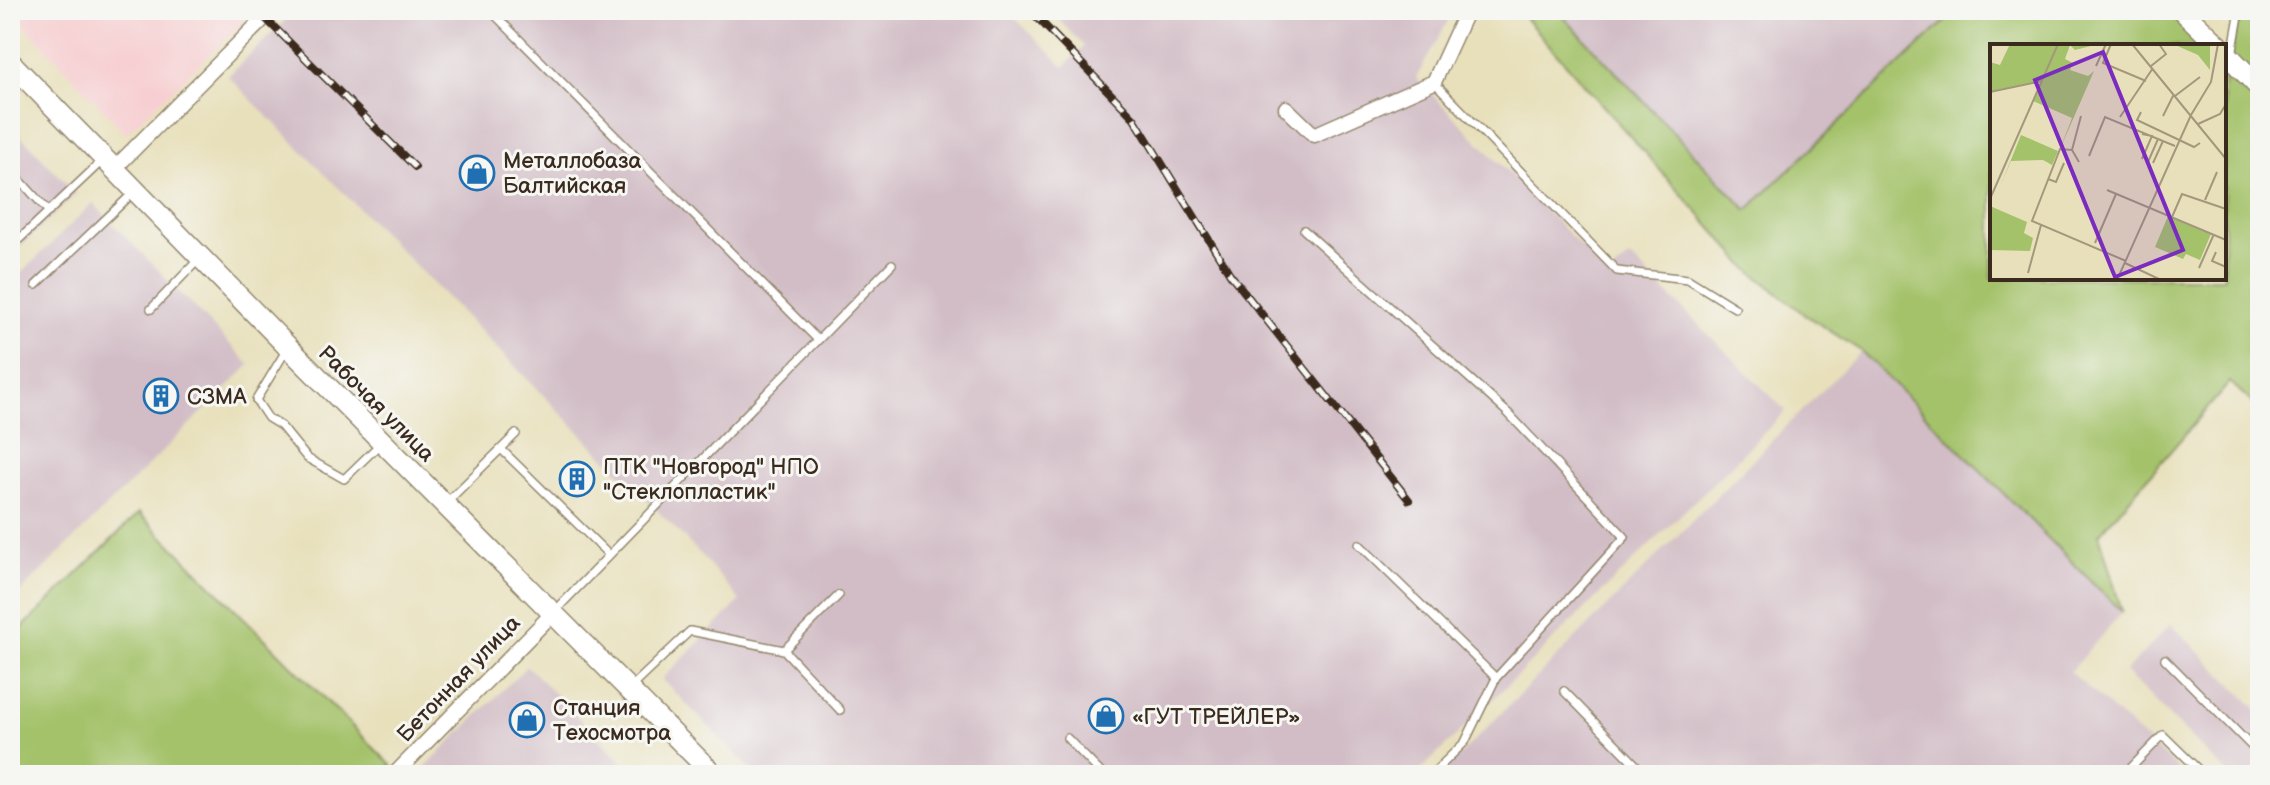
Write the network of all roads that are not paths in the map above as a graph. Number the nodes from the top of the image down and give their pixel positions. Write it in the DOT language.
graph roads {
  1 [pos="272,10"];
  2 [pos="490,10"];
  3 [pos="1467,10"];
  4 [pos="2182,10"];
  5 [pos="2240,10"];
  6 [pos="2217,44"];
  7 [pos="2226,49"];
  8 [pos="2226,53"];
  9 [pos="10,62"];
  10 [pos="1434,82"];
  11 [pos="2260,88"];
  12 [pos="1286,108"];
  13 [pos="109,164"];
  14 [pos="10,169"];
  15 [pos="135,191"];
  16 [pos="49,212"];
  17 [pos="1304,230"];
  18 [pos="10,248"];
  19 [pos="201,257"];
  20 [pos="892,264"];
  21 [pos="36,285"];
  22 [pos="1735,308"];
  23 [pos="151,309"];
  24 [pos="818,340"];
  25 [pos="288,347"];
  26 [pos="516,434"];
  27 [pos="382,442"];
  28 [pos="501,449"];
  29 [pos="444,505"];
  30 [pos="1359,544"];
  31 [pos="609,555"];
  32 [pos="839,595"];
  33 [pos="554,612"];
  34 [pos="784,650"];
  35 [pos="2165,659"];
  36 [pos="1496,678"];
  37 [pos="629,690"];
  38 [pos="1564,691"];
  39 [pos="840,710"];
  40 [pos="1067,738"];
  41 [pos="2260,755"];
  42 [pos="394,775"];
  43 [pos="714,775"];
  44 [pos="1103,775"];
  45 [pos="1431,775"];
  46 [pos="1646,775"];
  47 [pos="2124,775"];
  48 [pos="2204,775"];
  1 -- 13 [label="street"];
  2 -- 24 [label="lane"];
  3 -- 10 [label="street"];
  4 -- 6 [label="main road"];
  5 -- 7 [label="lane"];
  8 -- 11 [label="main road"];
  9 -- 13 [label="main road, Рабочая улица"];
  10 -- 12 [label="street"];
  10 -- 22 [label="lane"];
  13 -- 15 [label="main road, Рабочая улица"];
  13 -- 16 [label="lane"];
  14 -- 16 [label="lane"];
  15 -- 19 [label="main road, Рабочая улица"];
  15 -- 21 [label="lane"];
  16 -- 18 [label="lane"];
  17 -- 36 [label="lane"];
  19 -- 23 [label="lane"];
  19 -- 25 [label="main road, Рабочая улица"];
  20 -- 24 [label="lane"];
  24 -- 31 [label="lane"];
  25 -- 27 [label="main road, Рабочая улица"];
  25 -- 27 [label="lane"];
  26 -- 28 [label="lane"];
  27 -- 29 [label="main road, Рабочая улица"];
  28 -- 29 [label="lane"];
  28 -- 31 [label="lane"];
  29 -- 33 [label="main road, Рабочая улица"];
  30 -- 36 [label="lane"];
  31 -- 33 [label="lane"];
  32 -- 34 [label="lane"];
  33 -- 37 [label="main road, Рабочая улица"];
  33 -- 42 [label="street, Бетонная улица"];
  34 -- 37 [label="lane"];
  34 -- 39 [label="lane"];
  35 -- 41 [label="lane"];
  36 -- 45 [label="lane"];
  37 -- 43 [label="main road, Рабочая улица"];
  38 -- 46 [label="lane"];
  40 -- 44 [label="lane"];
  47 -- 48 [label="lane"];
}
